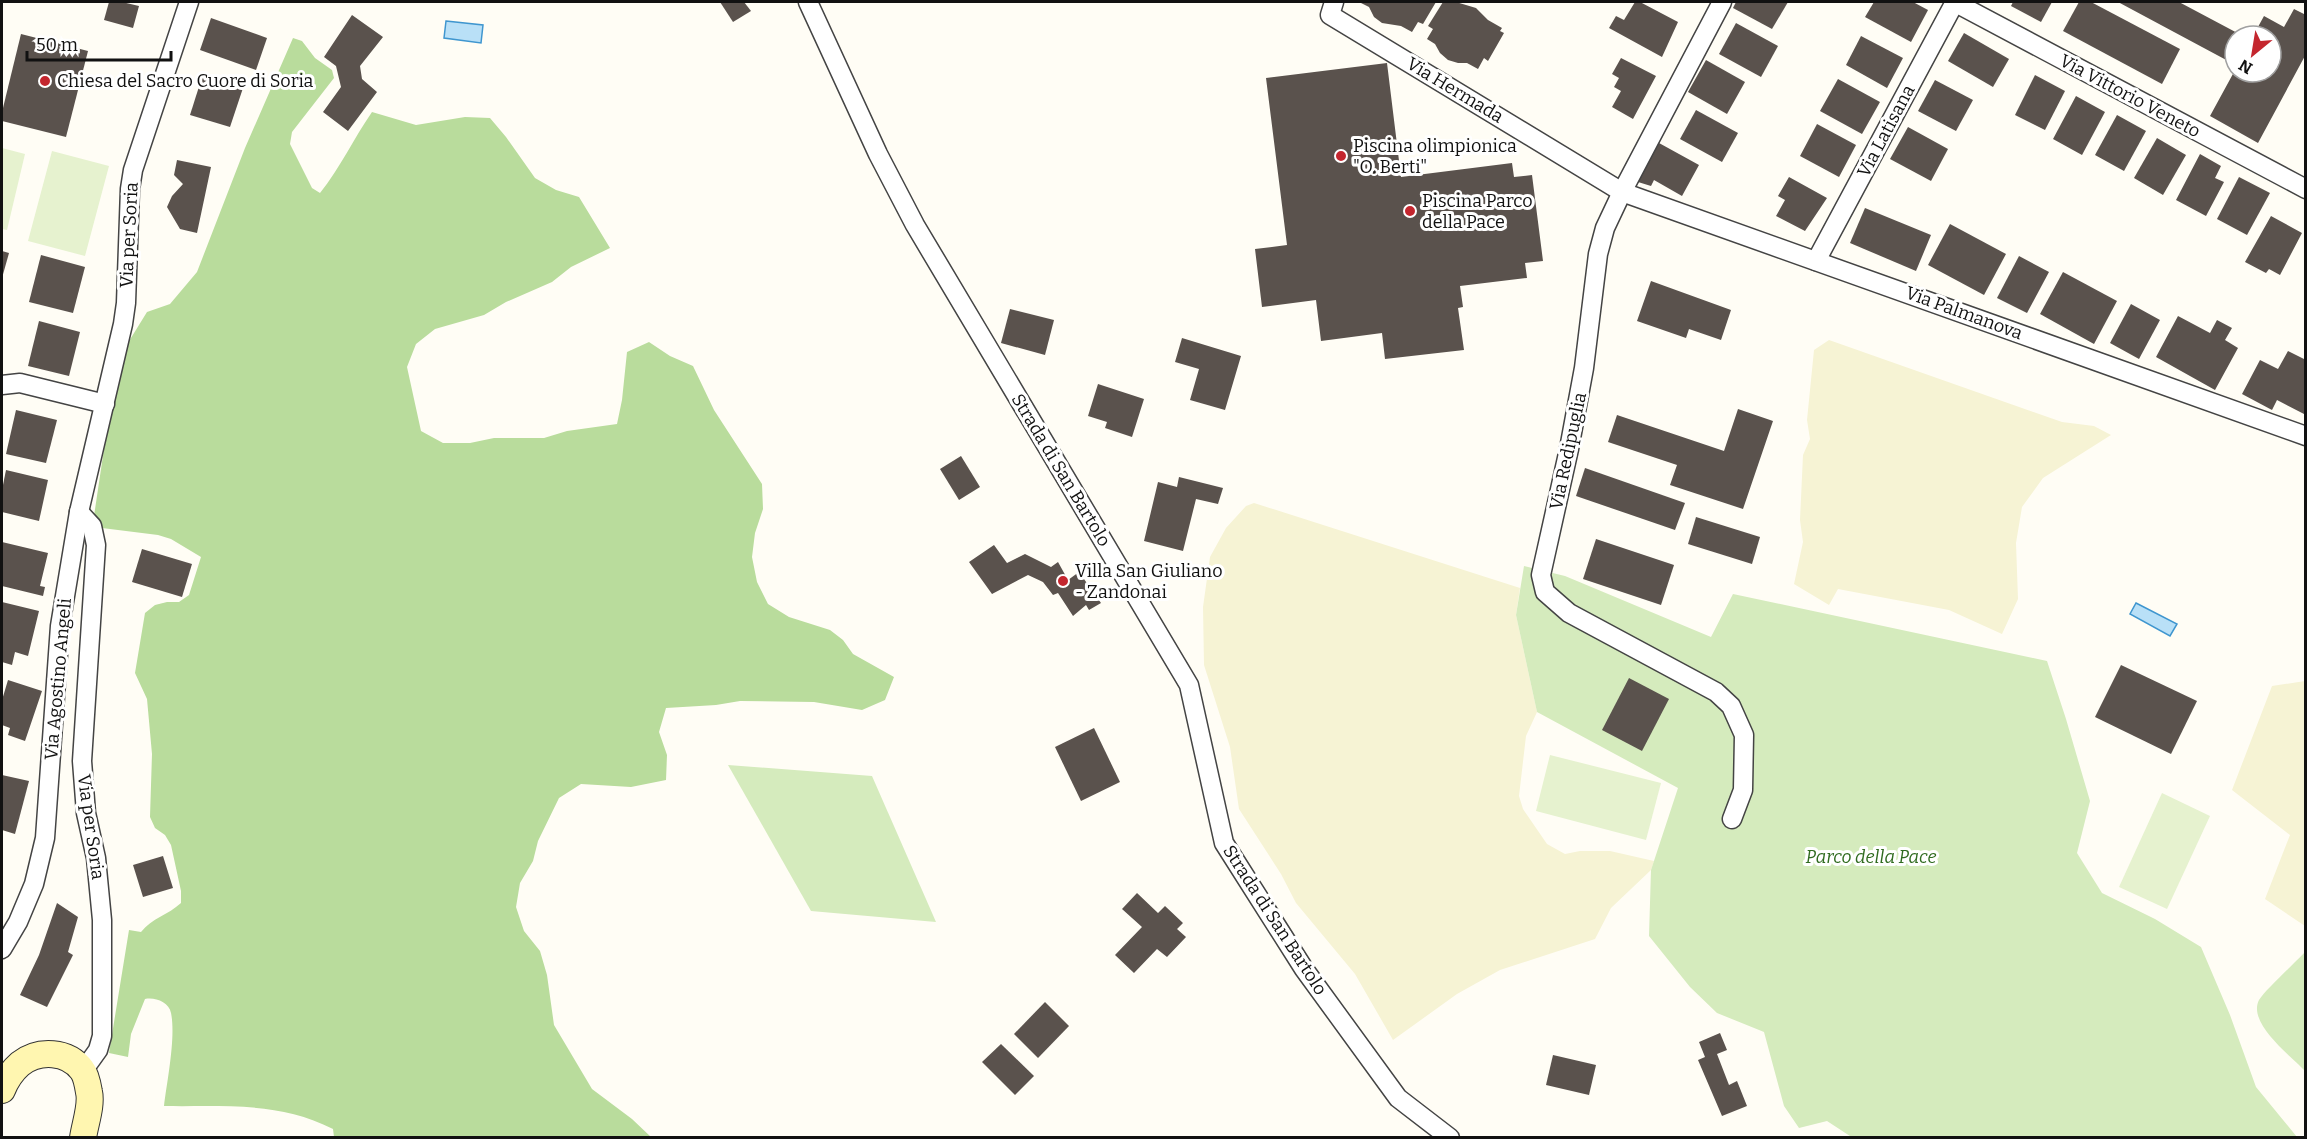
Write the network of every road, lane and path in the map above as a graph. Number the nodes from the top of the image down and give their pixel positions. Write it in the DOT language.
graph roads {
  1 [pos="189,2"];
  2 [pos="808,2"];
  3 [pos="1334,2"];
  4 [pos="1722,2"];
  5 [pos="1955,2"];
  6 [pos="2306,189"];
  7 [pos="1622,192"];
  8 [pos="1816,261"];
  9 [pos="2,385"];
  10 [pos="105,404"];
  11 [pos="2306,436"];
  12 [pos="79,512"];
  13 [pos="1732,819"];
  14 [pos="2,949"];
  15 [pos="83,1071"];
  16 [pos="2,1090"];
  17 [pos="82,1137"];
  18 [pos="1450,1137"];
  1 -- 10 [label="street, Via per Soria"];
  2 -- 18 [label="street, Strada di San Bartolo"];
  3 -- 7 [label="street, Via Hermada"];
  4 -- 7 [label="street, Via Redipuglia"];
  5 -- 6 [label="street, Via Vittorio Veneto"];
  5 -- 8 [label="street, Via Latisana"];
  7 -- 8 [label="street, Via Palmanova"];
  7 -- 13 [label="street, Via Redipuglia"];
  8 -- 11 [label="street, Via Palmanova"];
  9 -- 10 [label="street"];
  10 -- 12 [label="street, Via Agostino Angeli"];
  12 -- 14 [label="street, Via Agostino Angeli"];
  12 -- 15 [label="street, Via per Soria"];
  15 -- 16 [label="street"];
  15 -- 17 [label="street"];
}
